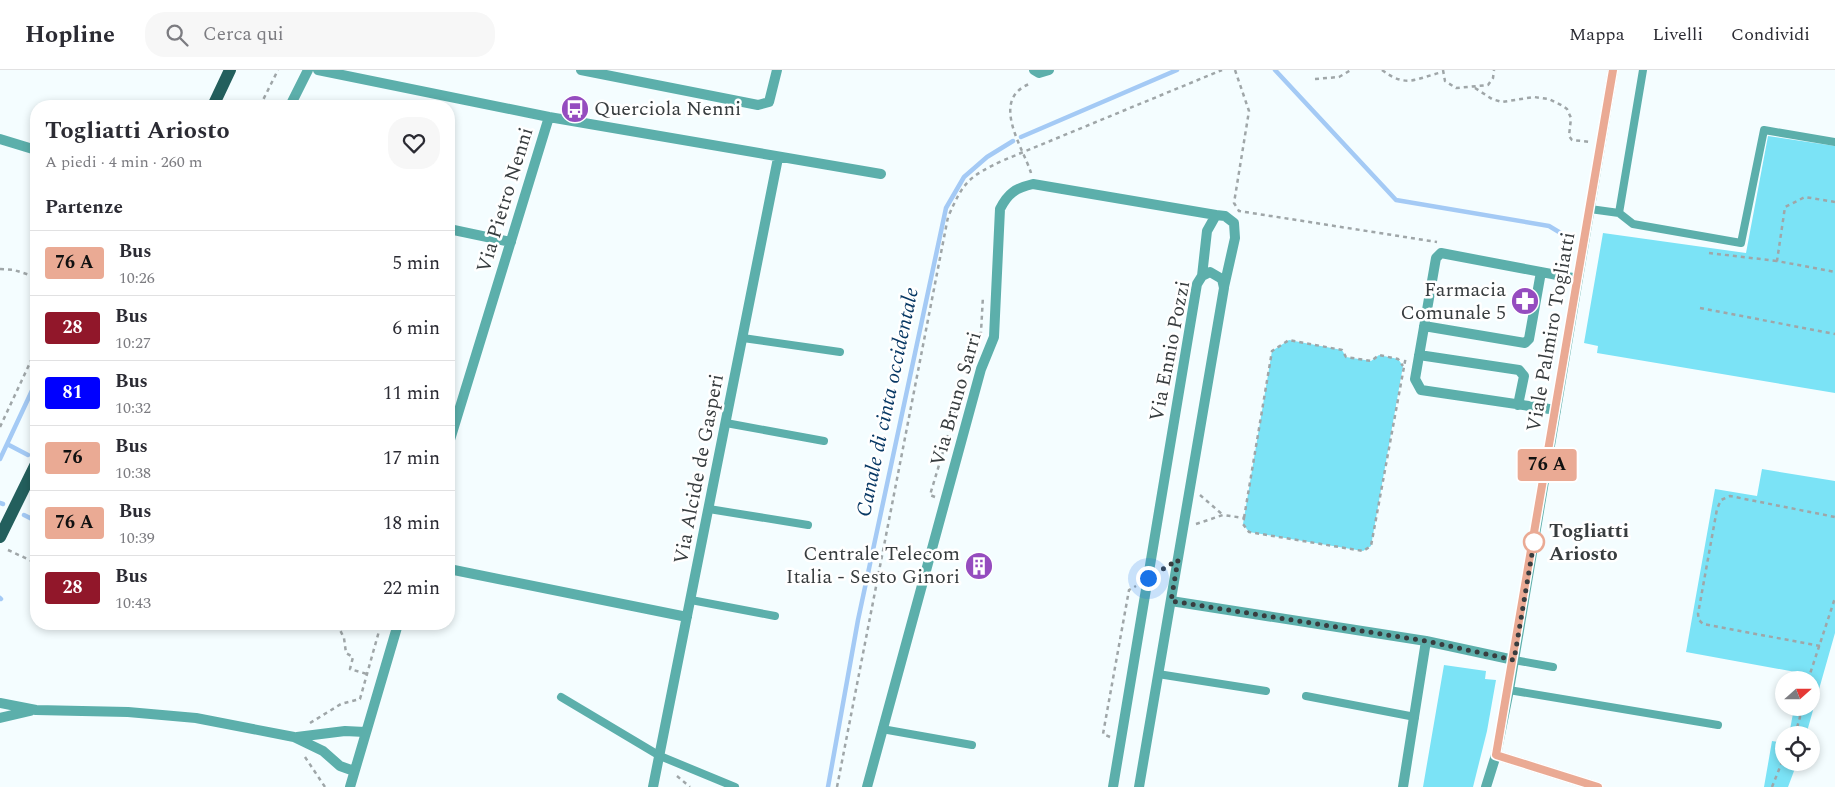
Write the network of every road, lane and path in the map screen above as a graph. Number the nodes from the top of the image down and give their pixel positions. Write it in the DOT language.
graph roads {
  1 [pos="230,70"];
  2 [pos="278,70"];
  3 [pos="308,70"];
  4 [pos="318,70"];
  5 [pos="581,70"];
  6 [pos="778,70"];
  7 [pos="1034,70"];
  8 [pos="1049,70"];
  9 [pos="1222,70"];
  10 [pos="1235,70"];
  11 [pos="1351,70"];
  12 [pos="1382,70"];
  13 [pos="1494,70"];
  14 [pos="1613,70"];
  15 [pos="1643,70"];
  16 [pos="1443,71"];
  17 [pos="1315,79"];
  18 [pos="1035,83"];
  19 [pos="1476,88"];
  20 [pos="215,100"];
  21 [pos="263,100"];
  22 [pos="293,100"];
  23 [pos="549,118"];
  24 [pos="0,139"];
  25 [pos="1835,142"];
  26 [pos="1601,143"];
  27 [pos="30,148"];
  28 [pos="1022,152"];
  29 [pos="778,158"];
  30 [pos="881,174"];
  31 [pos="1025,176"];
  32 [pos="1835,202"];
  33 [pos="1590,208"];
  34 [pos="1619,213"];
  35 [pos="1216,215"];
  36 [pos="455,230"];
  37 [pos="511,242"];
  38 [pos="1709,252"];
  39 [pos="1441,253"];
  40 [pos="1777,262"];
  41 [pos="0,269"];
  42 [pos="1541,272"];
  43 [pos="1835,272"];
  44 [pos="30,274"];
  45 [pos="1202,276"];
  46 [pos="1578,279"];
  47 [pos="1224,288"];
  48 [pos="983,295"];
  49 [pos="1700,308"];
  50 [pos="1424,326"];
  51 [pos="1835,334"];
  52 [pos="743,338"];
  53 [pos="975,350"];
  54 [pos="840,352"];
  55 [pos="1407,352"];
  56 [pos="1419,355"];
  57 [pos="30,363"];
  58 [pos="1403,366"];
  59 [pos="958,404"];
  60 [pos="1518,405"];
  61 [pos="1556,410"];
  62 [pos="455,422"];
  63 [pos="726,423"];
  64 [pos="0,427"];
  65 [pos="824,441"];
  66 [pos="30,476"];
  67 [pos="945,500"];
  68 [pos="1198,505"];
  69 [pos="709,509"];
  70 [pos="1197,514"];
  71 [pos="1223,515"];
  72 [pos="1835,517"];
  73 [pos="1244,518"];
  74 [pos="1196,524"];
  75 [pos="808,525"];
  76 [pos="1194,533"];
  77 [pos="0,537"];
  78 [pos="8,550"];
  79 [pos="30,560"];
  80 [pos="455,570"];
  81 [pos="1148,578"];
  82 [pos="1835,598"];
  83 [pos="691,600"];
  84 [pos="1171,601"];
  85 [pos="1830,613"];
  86 [pos="1835,615"];
  87 [pos="776,616"];
  88 [pos="687,617"];
  89 [pos="340,630"];
  90 [pos="379,630"];
  91 [pos="396,630"];
  92 [pos="1426,641"];
  93 [pos="1820,646"];
  94 [pos="1514,660"];
  95 [pos="1553,667"];
  96 [pos="1811,671"];
  97 [pos="367,674"];
  98 [pos="1158,674"];
  99 [pos="1509,690"];
  100 [pos="1266,691"];
  101 [pos="1306,696"];
  102 [pos="561,697"];
  103 [pos="0,703"];
  104 [pos="36,710"];
  105 [pos="1414,717"];
  106 [pos="0,718"];
  107 [pos="1718,725"];
  108 [pos="882,729"];
  109 [pos="365,732"];
  110 [pos="301,738"];
  111 [pos="1112,738"];
  112 [pos="972,745"];
  113 [pos="1496,755"];
  114 [pos="660,756"];
  115 [pos="354,771"];
  116 [pos="1778,771"];
  117 [pos="325,787"];
  118 [pos="350,787"];
  119 [pos="653,787"];
  120 [pos="735,787"];
  121 [pos="838,787"];
  122 [pos="866,787"];
  123 [pos="1113,787"];
  124 [pos="1139,787"];
  125 [pos="1404,787"];
  126 [pos="1486,787"];
  127 [pos="1598,787"];
  128 [pos="1772,787"];
  1 -- 20 [label="main road"];
  2 -- 21 [label="path"];
  3 -- 22 [label="street"];
  4 -- 23 [label="street"];
  5 -- 6 [label="street"];
  7 -- 8 [label="street"];
  9 -- 28 [label="path"];
  10 -- 39 [label="path"];
  11 -- 17 [label="path"];
  12 -- 16 [label="path"];
  13 -- 19 [label="path"];
  14 -- 26 [label="street, Viale Palmiro Togliatti"];
  15 -- 34 [label="lane"];
  16 -- 19 [label="path"];
  18 -- 28 [label="path"];
  19 -- 26 [label="path"];
  23 -- 29 [label="street, Via Pietro Nenni"];
  23 -- 37 [label="street, Via Pietro Nenni"];
  24 -- 27 [label="street"];
  25 -- 34 [label="lane"];
  26 -- 33 [label="street, Viale Palmiro Togliatti"];
  28 -- 31 [label="path"];
  28 -- 121 [label="path"];
  29 -- 30 [label="street, Via Pietro Nenni"];
  29 -- 52 [label="street, Via Alcide de Gasperi"];
  32 -- 40 [label="path"];
  33 -- 34 [label="lane"];
  33 -- 46 [label="street, Viale Palmiro Togliatti"];
  35 -- 45 [label="street"];
  35 -- 47 [label="street"];
  35 -- 67 [label="street, Via Bruno Sarri"];
  36 -- 37 [label="street"];
  37 -- 62 [label="street, Via Pietro Nenni"];
  38 -- 40 [label="path"];
  39 -- 42 [label="street"];
  39 -- 50 [label="street"];
  40 -- 43 [label="path"];
  41 -- 44 [label="path"];
  42 -- 46 [label="street"];
  42 -- 50 [label="street"];
  45 -- 47 [label="street, Via Ennio Pozzi"];
  45 -- 81 [label="street, Via Ennio Pozzi"];
  46 -- 61 [label="street, Viale Palmiro Togliatti"];
  47 -- 84 [label="street, Via Ennio Pozzi"];
  48 -- 53 [label="path"];
  49 -- 51 [label="path"];
  50 -- 56 [label="street"];
  52 -- 54 [label="lane"];
  52 -- 63 [label="street, Via Alcide de Gasperi"];
  55 -- 58 [label="path"];
  56 -- 60 [label="street"];
  56 -- 60 [label="street"];
  57 -- 64 [label="path"];
  58 -- 73 [label="path"];
  58 -- 73 [label="path"];
  59 -- 67 [label="path"];
  60 -- 61 [label="street"];
  61 -- 94 [label="street, Viale Palmiro Togliatti"];
  63 -- 65 [label="lane"];
  63 -- 69 [label="street, Via Alcide de Gasperi"];
  66 -- 77 [label="main road"];
  67 -- 108 [label="street, Via Bruno Sarri"];
  68 -- 71 [label="path"];
  69 -- 75 [label="lane"];
  69 -- 83 [label="street, Via Alcide de Gasperi"];
  70 -- 74 [label="path"];
  71 -- 73 [label="path"];
  71 -- 74 [label="path"];
  72 -- 93 [label="path"];
  74 -- 76 [label="path"];
  78 -- 79 [label="path"];
  80 -- 88 [label="street"];
  81 -- 111 [label="path"];
  81 -- 123 [label="street, Via Ennio Pozzi"];
  82 -- 85 [label="path"];
  83 -- 87 [label="lane"];
  83 -- 88 [label="street, Via Alcide de Gasperi"];
  84 -- 92 [label="street"];
  84 -- 98 [label="street, Via Ennio Pozzi"];
  85 -- 86 [label="path"];
  85 -- 93 [label="path"];
  88 -- 114 [label="street, Via Alcide de Gasperi"];
  89 -- 97 [label="path"];
  90 -- 97 [label="path"];
  91 -- 109 [label="street"];
  92 -- 94 [label="street"];
  92 -- 105 [label="street"];
  93 -- 96 [label="path"];
  94 -- 95 [label="lane"];
  94 -- 99 [label="street, Viale Palmiro Togliatti"];
  97 -- 110 [label="path"];
  98 -- 100 [label="lane"];
  98 -- 124 [label="street, Via Ennio Pozzi"];
  99 -- 107 [label="lane"];
  99 -- 113 [label="street, Viale Palmiro Togliatti"];
  101 -- 105 [label="lane"];
  102 -- 114 [label="lane"];
  103 -- 104 [label="street"];
  104 -- 106 [label="street"];
  104 -- 110 [label="street"];
  105 -- 125 [label="street"];
  108 -- 112 [label="lane"];
  108 -- 122 [label="street, Via Bruno Sarri"];
  109 -- 110 [label="street"];
  109 -- 115 [label="street"];
  110 -- 115 [label="street"];
  110 -- 117 [label="path"];
  113 -- 126 [label="street, Viale Palmiro Togliatti"];
  113 -- 127 [label="street"];
  114 -- 119 [label="street, Via Alcide de Gasperi"];
  114 -- 120 [label="lane"];
  115 -- 118 [label="street"];
  116 -- 128 [label="path"];
}
